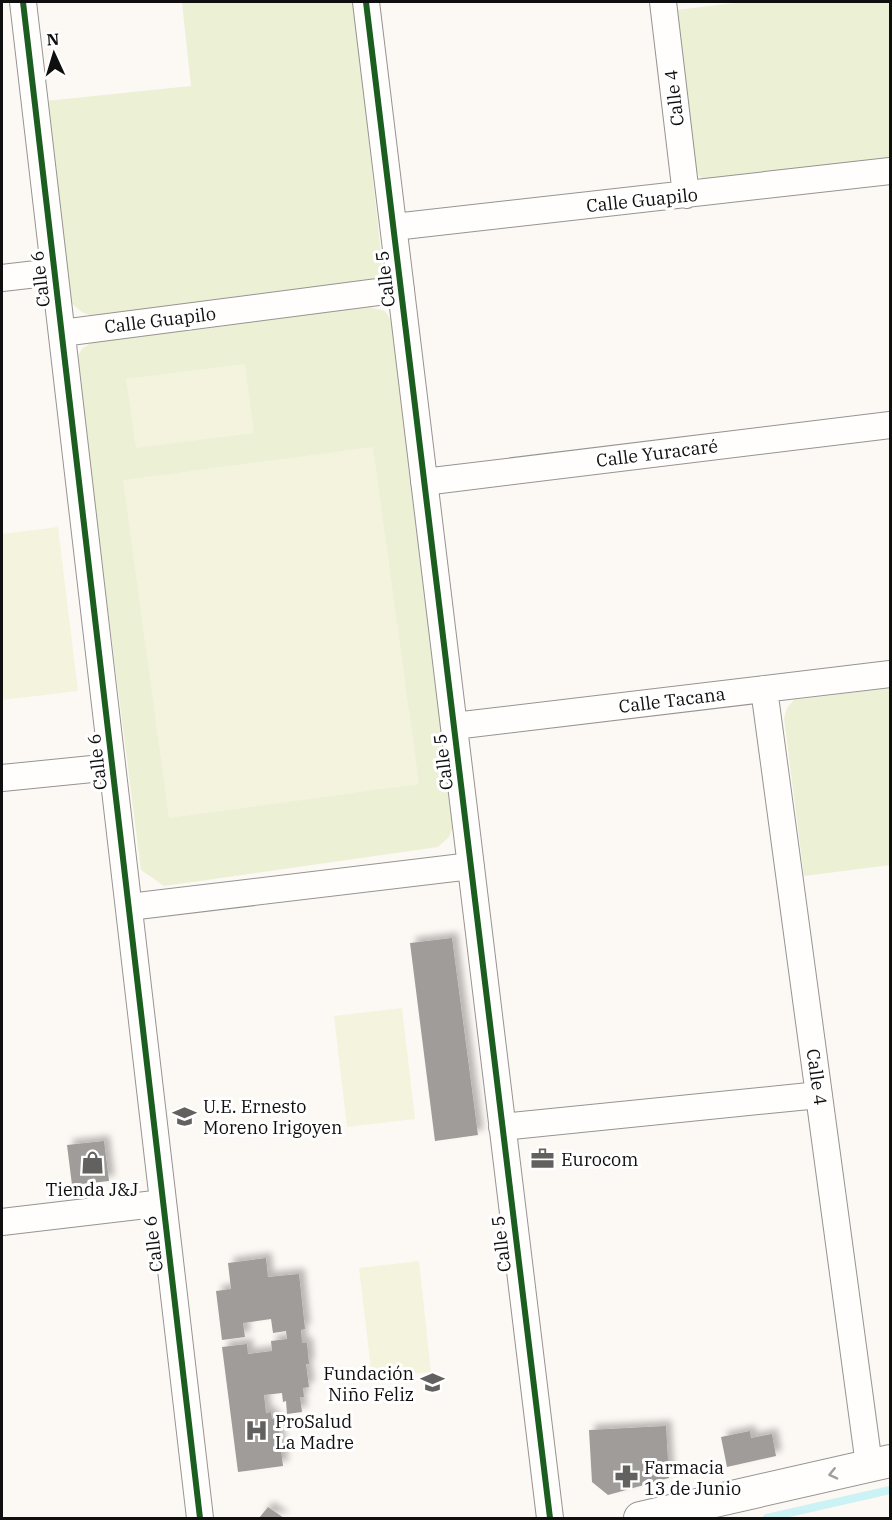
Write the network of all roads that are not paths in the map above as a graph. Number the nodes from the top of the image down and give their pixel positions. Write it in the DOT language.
graph roads {
  1 [pos="23,2"];
  2 [pos="366,2"];
  3 [pos="663,2"];
  4 [pos="891,171"];
  5 [pos="686,195"];
  6 [pos="393,227"];
  7 [pos="54,272"];
  8 [pos="2,278"];
  9 [pos="401,289"];
  10 [pos="62,333"];
  11 [pos="891,425"];
  12 [pos="424,482"];
  13 [pos="891,674"];
  14 [pos="764,689"];
  15 [pos="454,726"];
  16 [pos="112,767"];
  17 [pos="2,778"];
  18 [pos="471,866"];
  19 [pos="129,907"];
  20 [pos="819,1095"];
  21 [pos="502,1127"];
  22 [pos="163,1203"];
  23 [pos="2,1222"];
  24 [pos="880,1463"];
  25 [pos="200,1518"];
  26 [pos="550,1518"];
  27 [pos="640,1518"];
  1 -- 7 [label="street, Calle 6"];
  2 -- 6 [label="street, Calle 5"];
  3 -- 5 [label="street, Calle 4"];
  4 -- 5 [label="street, Calle Guapilo"];
  5 -- 6 [label="street, Calle Guapilo"];
  6 -- 9 [label="street, Calle 5"];
  7 -- 8 [label="street"];
  7 -- 10 [label="street, Calle 6"];
  9 -- 10 [label="street, Calle Guapilo"];
  9 -- 12 [label="street, Calle 5"];
  10 -- 16 [label="street, Calle 6"];
  11 -- 12 [label="street, Calle Yuracaré"];
  12 -- 15 [label="street, Calle 5"];
  13 -- 14 [label="street, Calle Tacana"];
  14 -- 15 [label="street, Calle Tacana"];
  14 -- 20 [label="street, Calle 4"];
  15 -- 18 [label="street, Calle 5"];
  16 -- 17 [label="street"];
  16 -- 19 [label="street, Calle 6"];
  18 -- 19 [label="street"];
  18 -- 21 [label="street, Calle 5"];
  19 -- 22 [label="street, Calle 6"];
  20 -- 21 [label="street"];
  20 -- 24 [label="street, Calle 4"];
  21 -- 26 [label="street, Calle 5"];
  22 -- 23 [label="street"];
  22 -- 25 [label="street, Calle 6"];
  24 -- 27 [label="street, one-way"];
}
